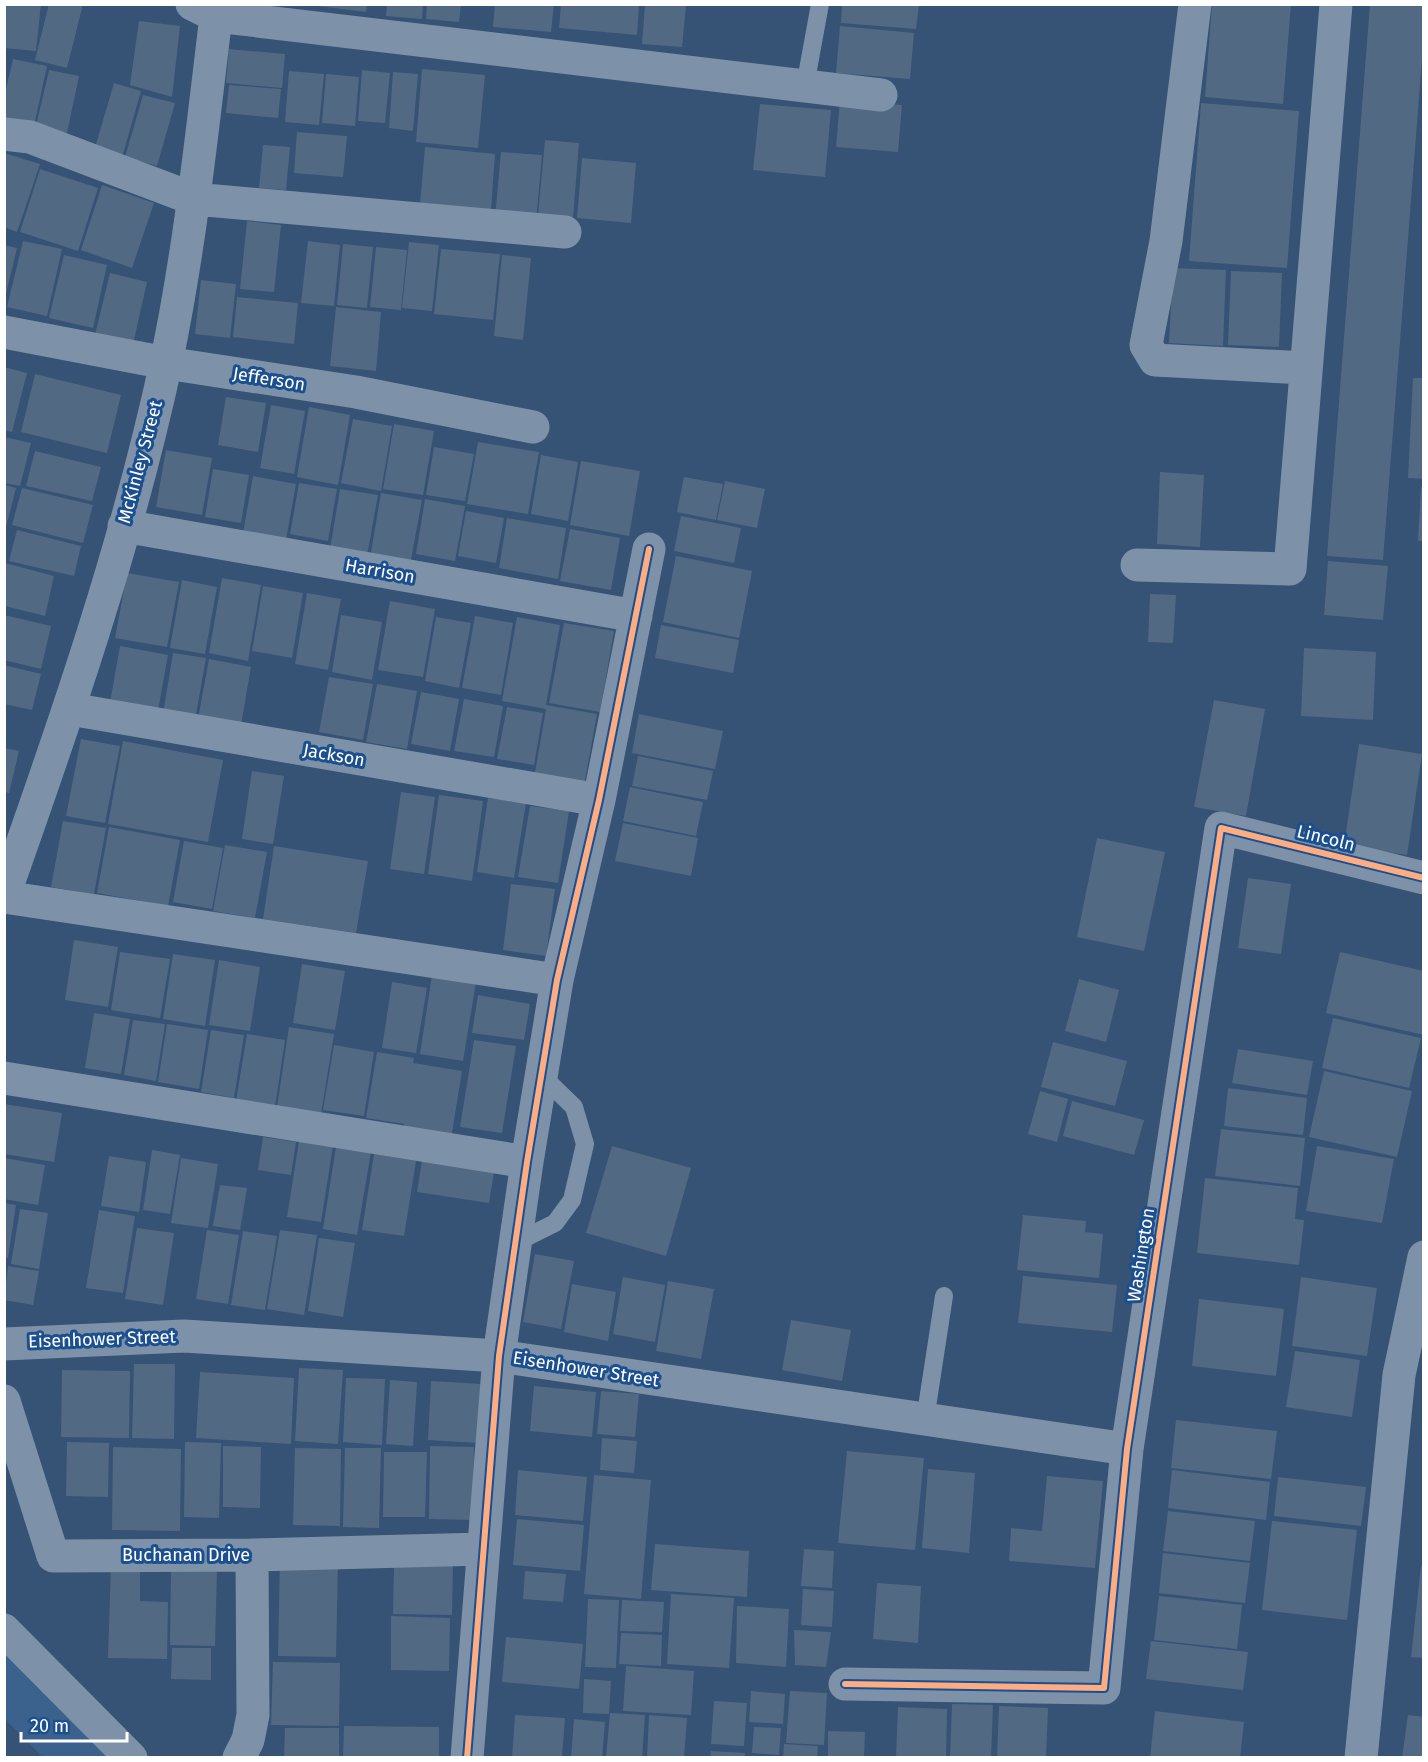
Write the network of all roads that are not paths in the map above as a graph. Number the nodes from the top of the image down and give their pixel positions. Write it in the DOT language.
graph roads {
  1 [pos="820,4"];
  2 [pos="1195,4"];
  3 [pos="1336,4"];
  4 [pos="204,10"];
  5 [pos="805,86"];
  6 [pos="881,95"];
  7 [pos="4,134"];
  8 [pos="194,199"];
  9 [pos="565,232"];
  10 [pos="4,332"];
  11 [pos="166,363"];
  12 [pos="1305,368"];
  13 [pos="533,427"];
  14 [pos="124,526"];
  15 [pos="648,549"];
  16 [pos="1137,564"];
  17 [pos="636,616"];
  18 [pos="70,709"];
  19 [pos="599,800"];
  20 [pos="1221,828"];
  21 [pos="1424,878"];
  22 [pos="4,896"];
  23 [pos="557,980"];
  24 [pos="541,1075"];
  25 [pos="4,1078"];
  26 [pos="527,1162"];
  27 [pos="515,1243"];
  28 [pos="1424,1257"];
  29 [pos="944,1296"];
  30 [pos="4,1344"];
  31 [pos="499,1356"];
  32 [pos="4,1401"];
  33 [pos="925,1420"];
  34 [pos="1127,1449"];
  35 [pos="483,1549"];
  36 [pos="252,1555"];
  37 [pos="4,1630"];
  38 [pos="845,1684"];
  39 [pos="131,1758"];
  40 [pos="239,1758"];
  41 [pos="467,1758"];
  42 [pos="1361,1758"];
  1 -- 5 [label="lane"];
  2 -- 12 [label="street"];
  3 -- 12 [label="street"];
  4 -- 5 [label="street"];
  4 -- 8 [label="street, McKinley Street"];
  5 -- 6 [label="street"];
  7 -- 8 [label="street"];
  8 -- 9 [label="street"];
  8 -- 11 [label="street, McKinley Street"];
  10 -- 11 [label="street, Jefferson"];
  11 -- 13 [label="street, Jefferson"];
  11 -- 14 [label="street, McKinley Street"];
  12 -- 16 [label="street"];
  14 -- 17 [label="street, Harrison"];
  14 -- 18 [label="street, McKinley Street"];
  15 -- 17 [label="street"];
  17 -- 19 [label="street"];
  18 -- 19 [label="street, Jackson"];
  18 -- 22 [label="street, McKinley Street"];
  19 -- 23 [label="street"];
  20 -- 21 [label="street, Lincoln"];
  20 -- 34 [label="street, Washington"];
  22 -- 23 [label="street"];
  23 -- 24 [label="street"];
  24 -- 26 [label="street"];
  24 -- 27 [label="lane"];
  25 -- 26 [label="street"];
  26 -- 27 [label="street"];
  27 -- 31 [label="street"];
  28 -- 42 [label="street"];
  29 -- 33 [label="lane"];
  30 -- 31 [label="street, Eisenhower Street"];
  31 -- 33 [label="street, Eisenhower Street"];
  31 -- 35 [label="street"];
  32 -- 36 [label="street, Buchanan Drive"];
  33 -- 34 [label="street, Eisenhower Street"];
  34 -- 38 [label="street, Washington"];
  35 -- 36 [label="street, Buchanan Drive"];
  35 -- 41 [label="street"];
  36 -- 40 [label="street"];
  37 -- 39 [label="street"];
}
